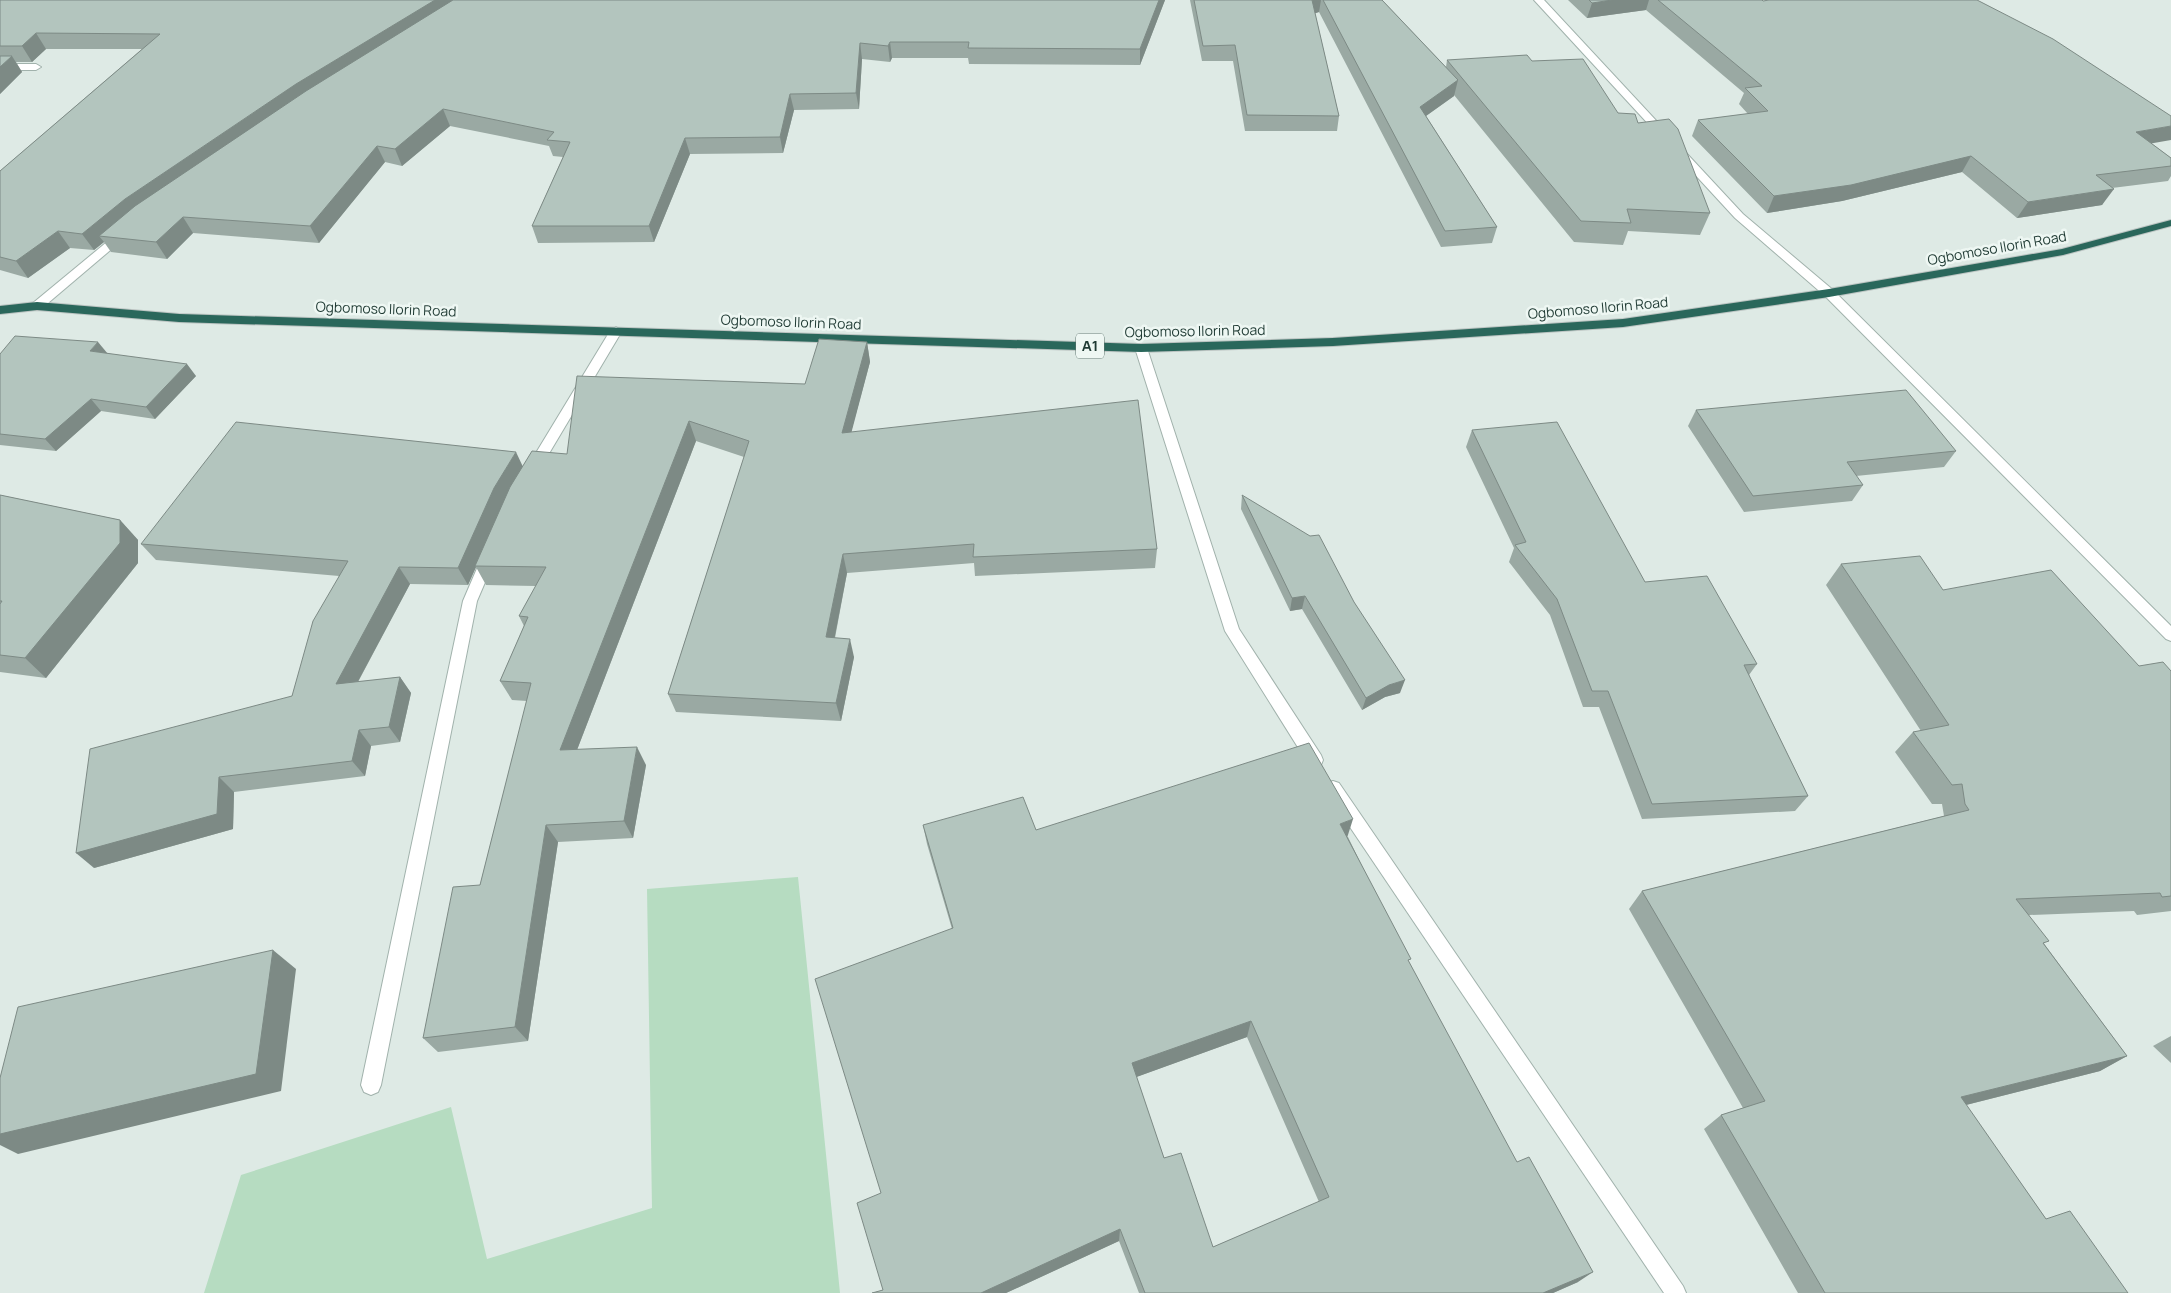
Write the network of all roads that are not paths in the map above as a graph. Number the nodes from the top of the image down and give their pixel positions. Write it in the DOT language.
graph roads {
  1 [pos="1539,0"];
  2 [pos="0,67"];
  3 [pos="36,67"];
  4 [pos="2171,223"];
  5 [pos="134,224"];
  6 [pos="1829,293"];
  7 [pos="38,306"];
  8 [pos="0,310"];
  9 [pos="616,331"];
  10 [pos="1141,348"];
  11 [pos="526,481"];
  12 [pos="492,549"];
  13 [pos="2171,635"];
  14 [pos="371,1085"];
  15 [pos="1676,1293"];
  1 -- 6 [label="street"];
  2 -- 3 [label="street"];
  4 -- 6 [label="highway, Ogbomoso Ilorin Road / A1"];
  5 -- 7 [label="street"];
  6 -- 10 [label="highway, Ogbomoso Ilorin Road / A1"];
  6 -- 13 [label="street"];
  7 -- 8 [label="highway, Ogbomoso Ilorin Road / A1"];
  7 -- 9 [label="highway, Ogbomoso Ilorin Road / A1"];
  9 -- 10 [label="highway, Ogbomoso Ilorin Road / A1"];
  9 -- 11 [label="street"];
  10 -- 15 [label="street"];
  12 -- 14 [label="street"];
}
